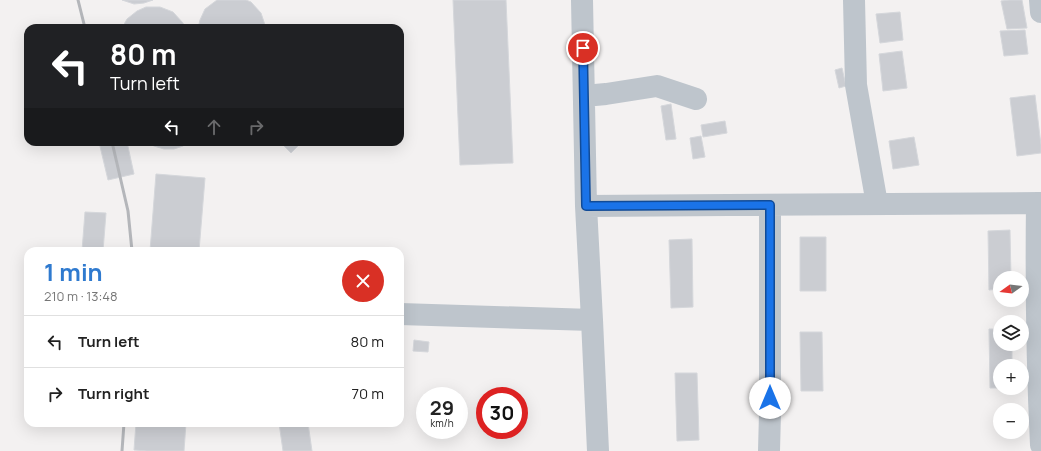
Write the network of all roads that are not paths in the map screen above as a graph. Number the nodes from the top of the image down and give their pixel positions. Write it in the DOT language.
graph roads {
  1 [pos="582,0"];
  2 [pos="854,0"];
  3 [pos="1040,0"];
  4 [pos="1041,12"];
  5 [pos="584,96"];
  6 [pos="696,99"];
  7 [pos="1039,203"];
  8 [pos="877,204"];
  9 [pos="770,205"];
  10 [pos="586,206"];
  11 [pos="404,314"];
  12 [pos="592,320"];
  13 [pos="1039,358"];
  14 [pos="1041,445"];
  15 [pos="598,451"];
  16 [pos="769,451"];
  1 -- 5 [label="street"];
  2 -- 8 [label="street"];
  3 -- 4 [label="street"];
  5 -- 6 [label="street"];
  5 -- 10 [label="street"];
  7 -- 8 [label="street"];
  7 -- 13 [label="street"];
  8 -- 9 [label="street"];
  9 -- 10 [label="street"];
  9 -- 16 [label="street"];
  10 -- 12 [label="street"];
  11 -- 12 [label="street"];
  12 -- 15 [label="street"];
  13 -- 14 [label="street"];
}
